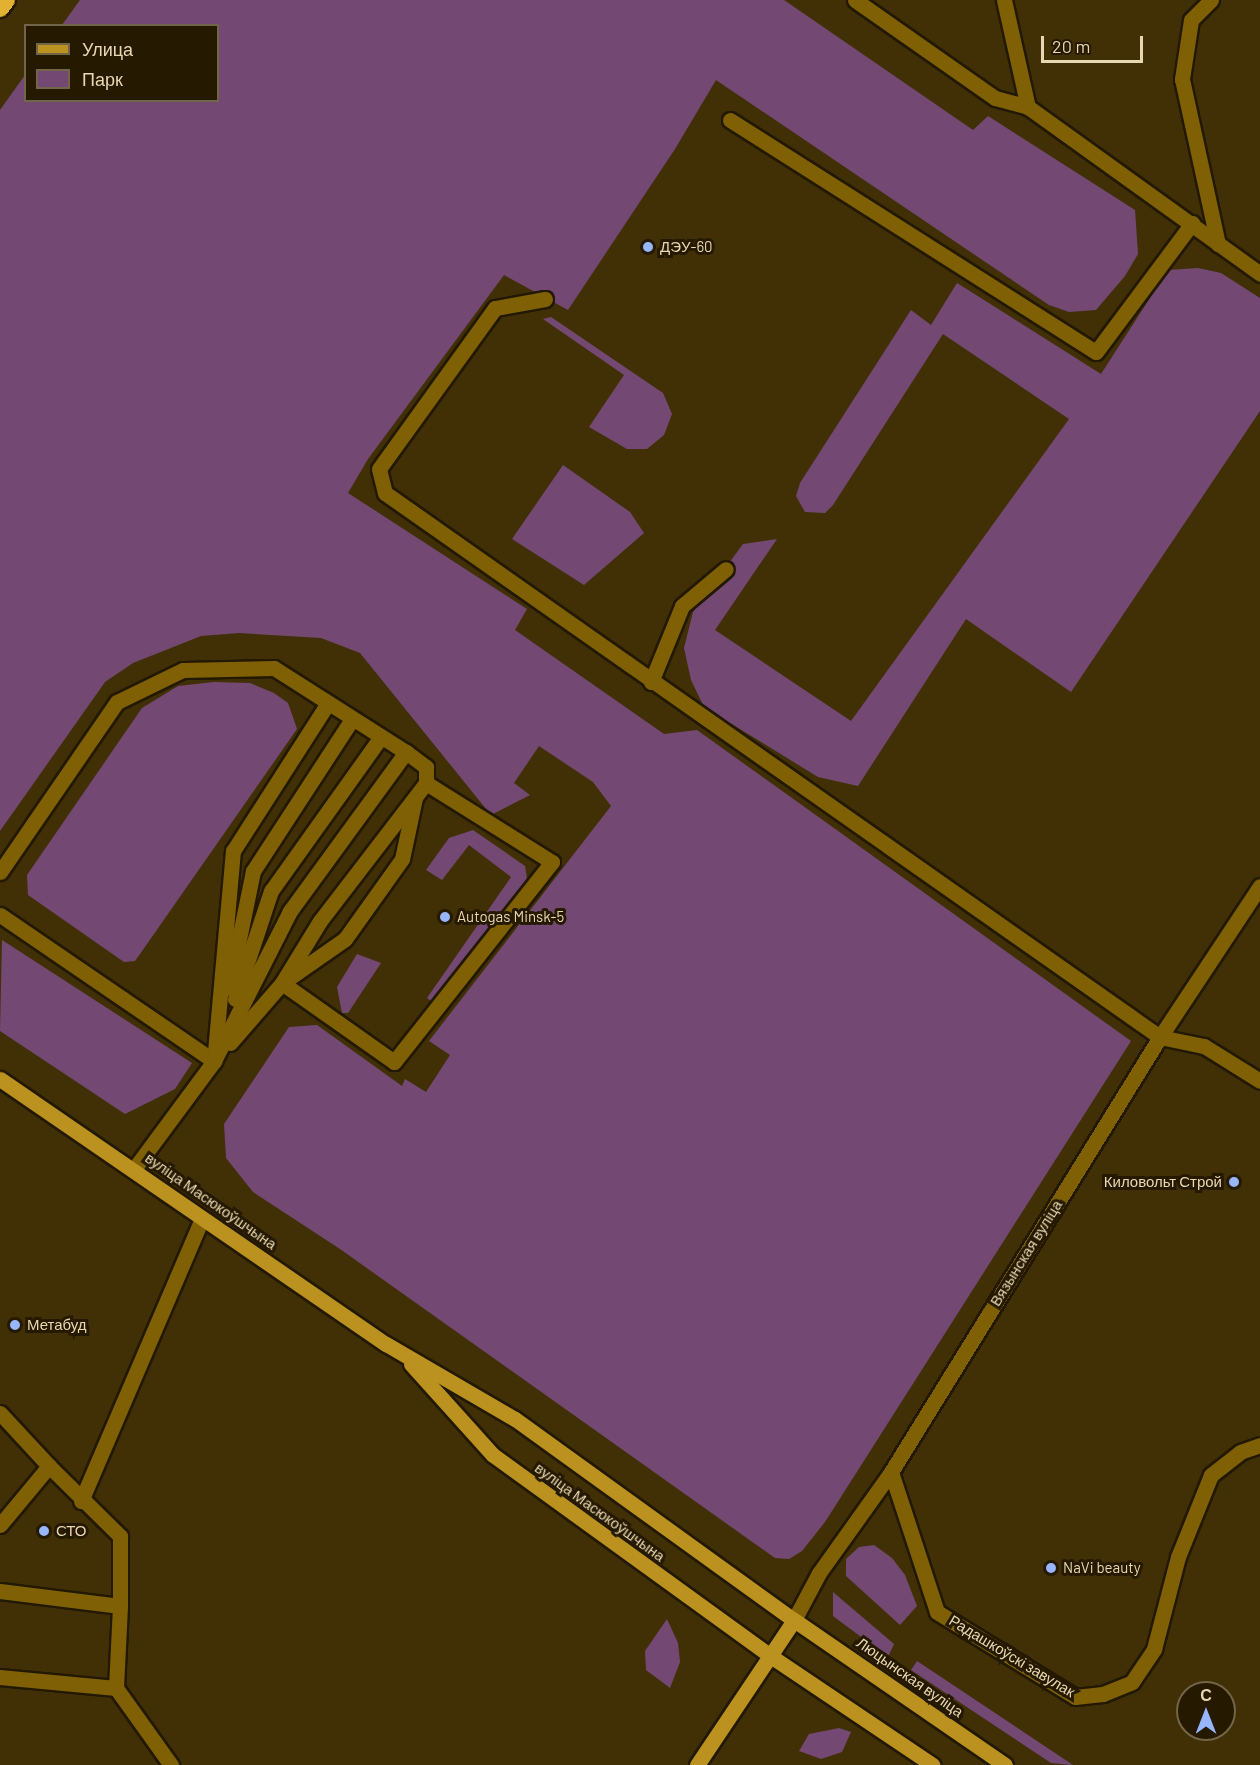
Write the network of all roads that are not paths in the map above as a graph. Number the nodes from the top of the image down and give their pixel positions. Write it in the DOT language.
graph roads {
  1 [pos="6,0"];
  2 [pos="855,0"];
  3 [pos="1005,0"];
  4 [pos="1211,0"];
  5 [pos="0,8"];
  6 [pos="1028,107"];
  7 [pos="730,120"];
  8 [pos="1192,223"];
  9 [pos="1218,244"];
  10 [pos="1260,274"];
  11 [pos="545,299"];
  12 [pos="726,569"];
  13 [pos="651,682"];
  14 [pos="328,703"];
  15 [pos="352,719"];
  16 [pos="381,737"];
  17 [pos="406,752"];
  18 [pos="426,783"];
  19 [pos="415,798"];
  20 [pos="0,872"];
  21 [pos="1260,886"];
  22 [pos="0,915"];
  23 [pos="282,983"];
  24 [pos="1160,1037"];
  25 [pos="214,1061"];
  26 [pos="0,1079"];
  27 [pos="1260,1081"];
  28 [pos="134,1168"];
  29 [pos="202,1219"];
  30 [pos="402,1353"];
  31 [pos="0,1413"];
  32 [pos="1260,1445"];
  33 [pos="49,1466"];
  34 [pos="891,1472"];
  35 [pos="81,1501"];
  36 [pos="0,1525"];
  37 [pos="0,1592"];
  38 [pos="120,1606"];
  39 [pos="794,1620"];
  40 [pos="769,1655"];
  41 [pos="0,1677"];
  42 [pos="116,1688"];
  43 [pos="171,1765"];
  44 [pos="697,1765"];
  45 [pos="933,1765"];
  46 [pos="1005,1765"];
  1 -- 5 [label="highway"];
  2 -- 6 [label="street"];
  3 -- 6 [label="street"];
  4 -- 9 [label="street"];
  6 -- 8 [label="street"];
  7 -- 8 [label="street"];
  8 -- 9 [label="street"];
  9 -- 10 [label="street"];
  11 -- 13 [label="street"];
  12 -- 13 [label="street"];
  13 -- 24 [label="street"];
  14 -- 15 [label="street"];
  14 -- 20 [label="street"];
  14 -- 25 [label="street"];
  15 -- 16 [label="street"];
  15 -- 25 [label="street"];
  16 -- 17 [label="street"];
  16 -- 25 [label="street"];
  17 -- 18 [label="street"];
  17 -- 25 [label="street"];
  18 -- 19 [label="street"];
  18 -- 23 [label="street"];
  19 -- 23 [label="street"];
  19 -- 23 [label="street"];
  21 -- 24 [label="street, Вязынская вуліца"];
  22 -- 25 [label="street"];
  23 -- 25 [label="street"];
  24 -- 27 [label="street"];
  24 -- 34 [label="street, Вязынская вуліца"];
  25 -- 28 [label="street"];
  26 -- 28 [label="main road, вуліца Масюкоўшчына"];
  28 -- 29 [label="main road, вуліца Масюкоўшчына"];
  29 -- 30 [label="main road, вуліца Масюкоўшчына"];
  29 -- 35 [label="street"];
  30 -- 39 [label="main road, вуліца Масюкоўшчына"];
  30 -- 40 [label="main road, вуліца Масюкоўшчына"];
  31 -- 33 [label="street"];
  32 -- 34 [label="street, Радашкоўскі завулак"];
  33 -- 35 [label="street"];
  33 -- 36 [label="street"];
  34 -- 39 [label="street, Вязынская вуліца"];
  35 -- 38 [label="street"];
  37 -- 38 [label="street"];
  38 -- 42 [label="street"];
  39 -- 40 [label="main road"];
  39 -- 46 [label="main road, Люцынская вуліца"];
  40 -- 44 [label="main road"];
  40 -- 45 [label="main road"];
  41 -- 42 [label="street"];
  42 -- 43 [label="street"];
}
